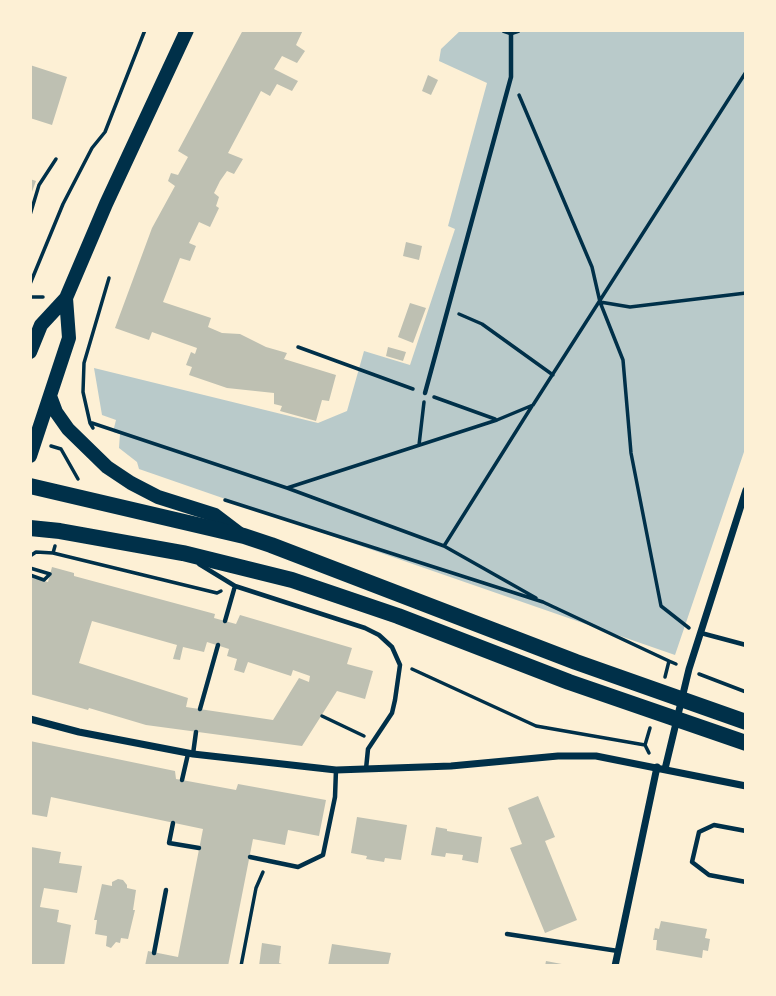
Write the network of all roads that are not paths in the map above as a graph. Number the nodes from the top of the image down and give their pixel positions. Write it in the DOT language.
graph roads {
  1 [pos="187,30"];
  2 [pos="511,31"];
  3 [pos="66,298"];
  4 [pos="30,352"];
  5 [pos="425,393"];
  6 [pos="50,396"];
  7 [pos="30,456"];
  8 [pos="30,486"];
  9 [pos="746,490"];
  10 [pos="30,528"];
  11 [pos="244,537"];
  12 [pos="183,553"];
  13 [pos="235,586"];
  14 [pos="225,621"];
  15 [pos="700,635"];
  16 [pos="218,645"];
  17 [pos="746,645"];
  18 [pos="200,709"];
  19 [pos="30,719"];
  20 [pos="746,722"];
  21 [pos="196,732"];
  22 [pos="746,743"];
  23 [pos="190,753"];
  24 [pos="661,768"];
  25 [pos="366,770"];
  26 [pos="336,771"];
  27 [pos="182,780"];
  28 [pos="746,786"];
  29 [pos="173,823"];
  30 [pos="746,831"];
  31 [pos="199,848"];
  32 [pos="250,857"];
  33 [pos="746,882"];
  34 [pos="166,890"];
  35 [pos="506,934"];
  36 [pos="618,951"];
  37 [pos="154,953"];
  38 [pos="615,966"];
  1 -- 3 [label="main road"];
  2 -- 5 [label="lane"];
  3 -- 4 [label="main road"];
  3 -- 6 [label="main road"];
  6 -- 7 [label="main road"];
  6 -- 11 [label="main road"];
  8 -- 11 [label="main road"];
  9 -- 15 [label="street"];
  10 -- 12 [label="main road"];
  11 -- 20 [label="main road"];
  12 -- 13 [label="lane"];
  12 -- 22 [label="main road"];
  13 -- 14 [label="lane"];
  13 -- 25 [label="lane"];
  15 -- 17 [label="lane"];
  15 -- 24 [label="street"];
  16 -- 18 [label="lane"];
  19 -- 23 [label="street"];
  21 -- 23 [label="lane"];
  23 -- 26 [label="street"];
  23 -- 27 [label="lane"];
  24 -- 25 [label="street"];
  24 -- 28 [label="street"];
  24 -- 36 [label="street"];
  25 -- 26 [label="street"];
  26 -- 32 [label="lane"];
  29 -- 31 [label="lane"];
  30 -- 33 [label="lane"];
  34 -- 37 [label="lane"];
  35 -- 36 [label="lane"];
  36 -- 38 [label="street"];
}
